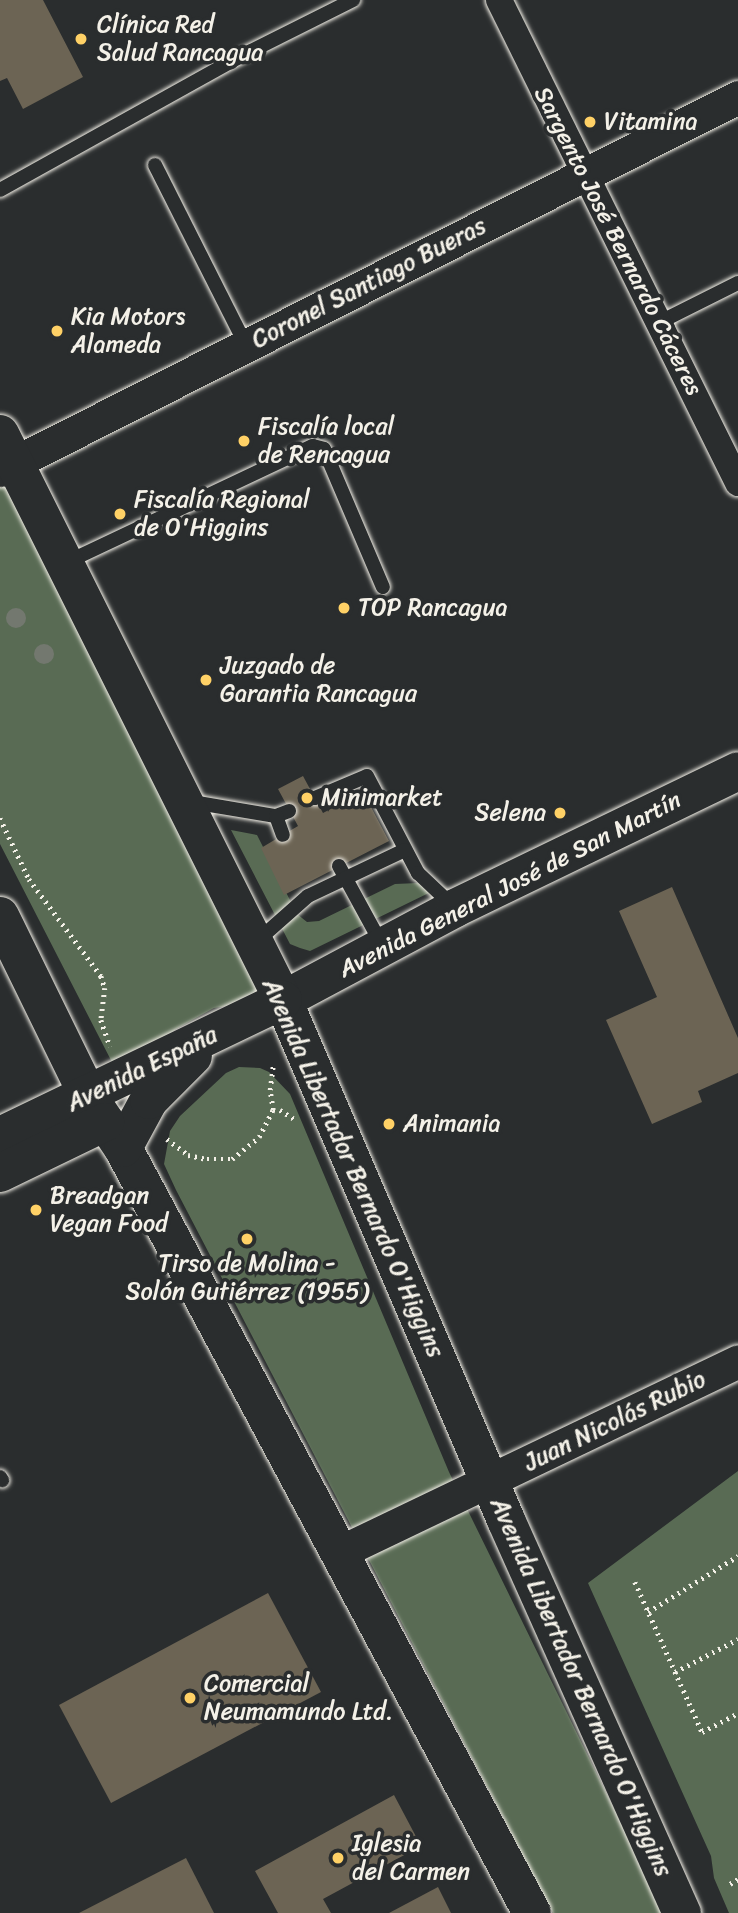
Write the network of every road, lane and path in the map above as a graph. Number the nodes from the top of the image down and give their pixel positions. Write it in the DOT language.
graph roads {
  1 [pos="353,0"];
  2 [pos="499,0"];
  3 [pos="738,97"];
  4 [pos="155,165"];
  5 [pos="586,173"];
  6 [pos="0,190"];
  7 [pos="738,283"];
  8 [pos="660,323"];
  9 [pos="246,345"];
  10 [pos="5,455"];
  11 [pos="738,483"];
  12 [pos="63,563"];
  13 [pos="383,587"];
  14 [pos="738,771"];
  15 [pos="315,797"];
  16 [pos="181,800"];
  17 [pos="0,818"];
  18 [pos="283,835"];
  19 [pos="405,850"];
  20 [pos="343,872"];
  21 [pos="455,908"];
  22 [pos="0,916"];
  23 [pos="254,944"];
  24 [pos="383,947"];
  25 [pos="283,1000"];
  26 [pos="137,1088"];
  27 [pos="105,1122"];
  28 [pos="301,1124"];
  29 [pos="0,1136"];
  30 [pos="0,1173"];
  31 [pos="738,1361"];
  32 [pos="488,1479"];
  33 [pos="340,1552"];
  34 [pos="738,1556"];
  35 [pos="635,1581"];
  36 [pos="649,1612"];
  37 [pos="738,1639"];
  38 [pos="676,1672"];
  39 [pos="738,1713"];
  40 [pos="738,1879"];
  41 [pos="730,1884"];
  42 [pos="532,1913"];
  43 [pos="682,1913"];
  1 -- 6 [label="lane"];
  2 -- 5 [label="street, Sargento José Bernardo Cáceres"];
  3 -- 5 [label="street, Coronel Santiago Bueras"];
  4 -- 9 [label="lane"];
  5 -- 8 [label="street, Sargento José Bernardo Cáceres"];
  5 -- 9 [label="street, Coronel Santiago Bueras"];
  7 -- 8 [label="lane"];
  8 -- 11 [label="street, Sargento José Bernardo Cáceres"];
  9 -- 10 [label="street, Coronel Santiago Bueras"];
  10 -- 12 [label="main road, Avenida Libertador Bernardo O'Higgins"];
  12 -- 13 [label="lane"];
  12 -- 16 [label="main road, Avenida Libertador Bernardo O'Higgins"];
  14 -- 21 [label="main road, Avenida General José de San Martín"];
  15 -- 19 [label="lane"];
  16 -- 18 [label="lane"];
  16 -- 23 [label="main road, Avenida Libertador Bernardo O'Higgins"];
  17 -- 26 [label="path"];
  19 -- 20 [label="lane"];
  19 -- 21 [label="lane"];
  20 -- 23 [label="lane"];
  20 -- 24 [label="lane"];
  21 -- 24 [label="main road, Avenida General José de San Martín"];
  22 -- 27 [label="main road"];
  23 -- 25 [label="main road, Avenida Libertador Bernardo O'Higgins"];
  24 -- 25 [label="main road, Avenida General José de San Martín"];
  25 -- 26 [label="main road, Avenida España"];
  25 -- 32 [label="main road, Avenida Libertador Bernardo O'Higgins"];
  26 -- 27 [label="main road"];
  26 -- 27 [label="main road, Avenida España"];
  26 -- 28 [label="path"];
  27 -- 29 [label="main road, Avenida España"];
  27 -- 30 [label="main road, Avenida España"];
  27 -- 33 [label="main road"];
  31 -- 32 [label="street, Juan Nicolás Rubio"];
  32 -- 33 [label="street, Juan Nicolás Rubio"];
  32 -- 43 [label="main road, Avenida Libertador Bernardo O'Higgins"];
  33 -- 42 [label="main road"];
  34 -- 36 [label="path"];
  35 -- 36 [label="path"];
  36 -- 38 [label="path"];
  37 -- 38 [label="path"];
  38 -- 39 [label="path"];
  40 -- 41 [label="path"];
}
